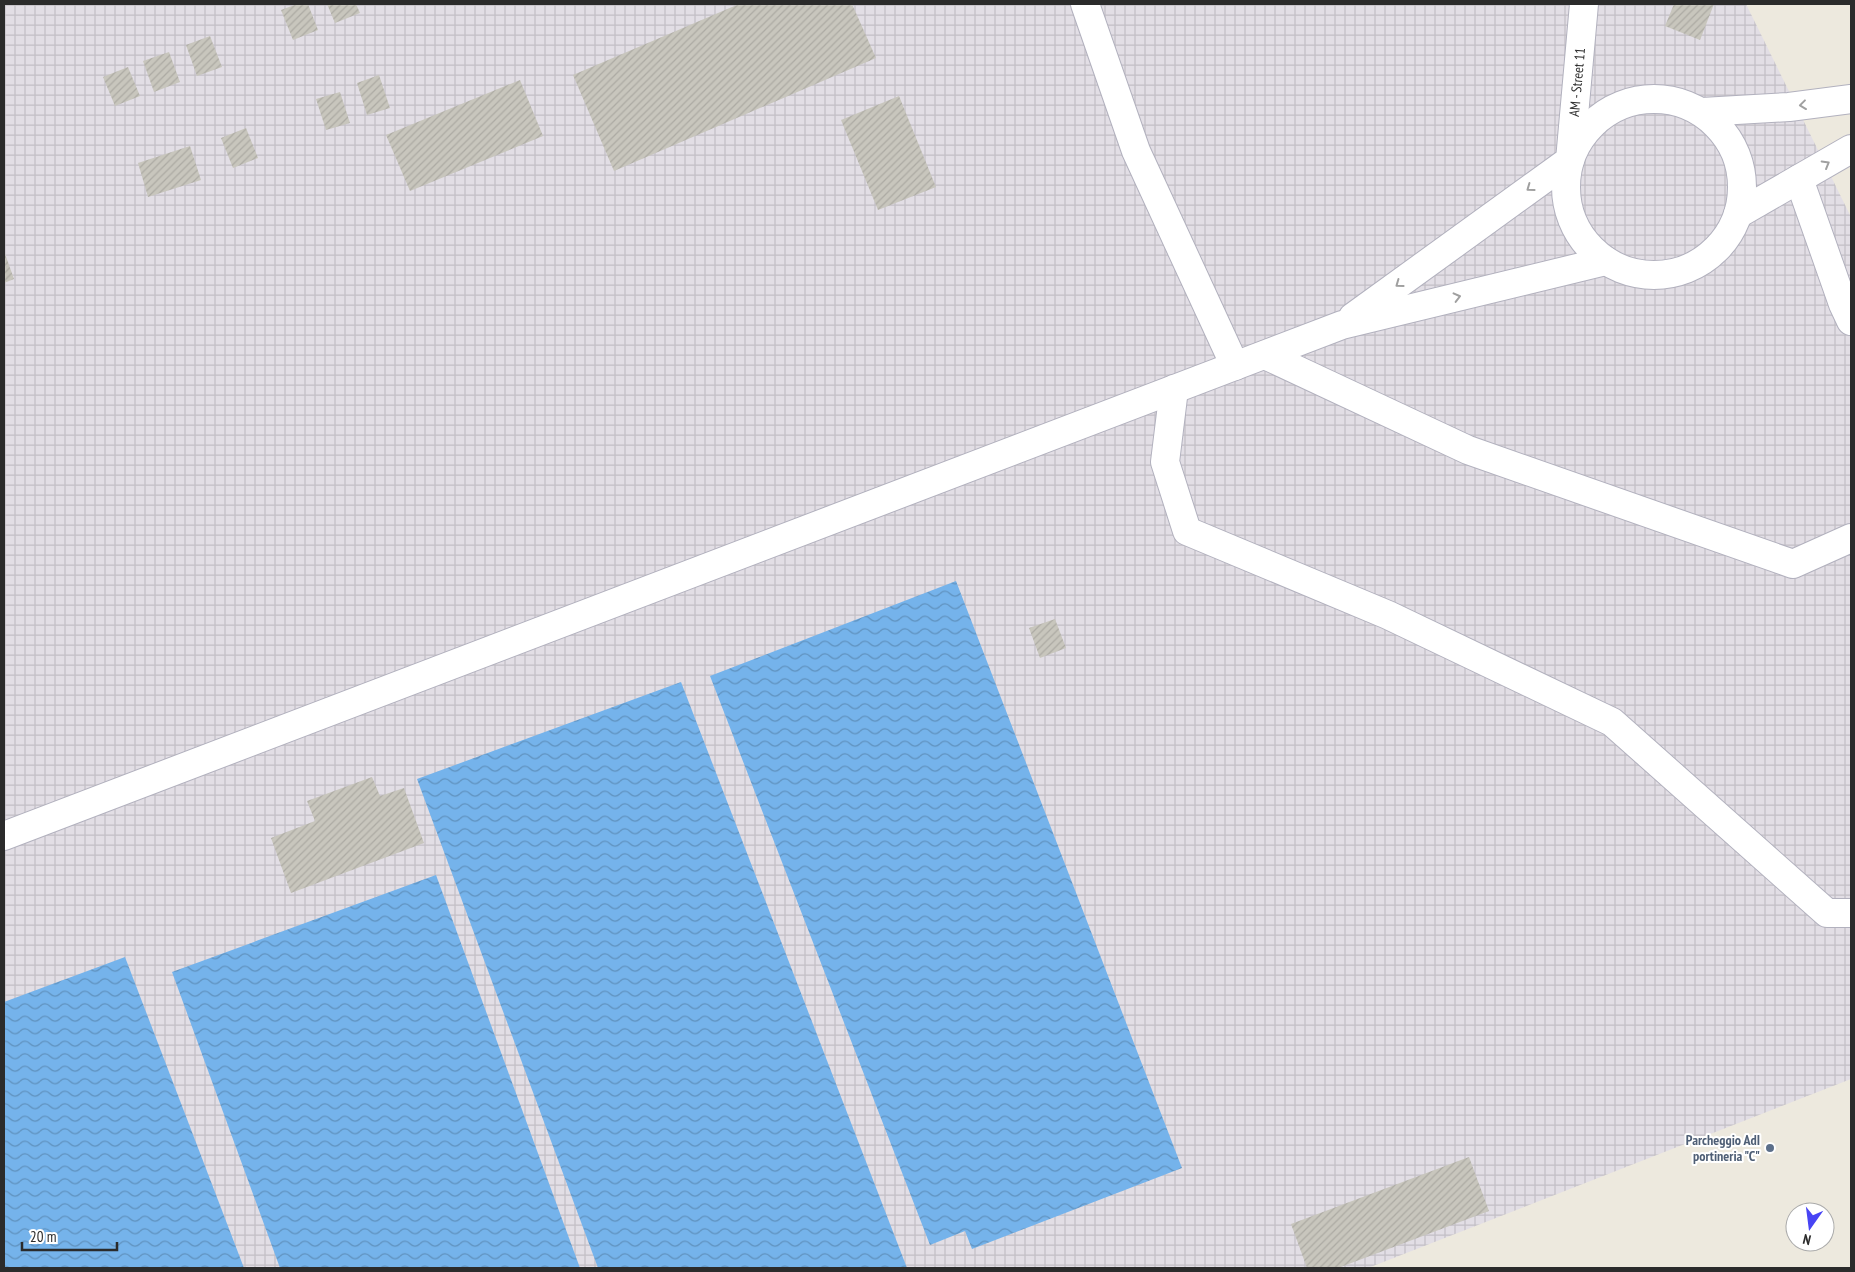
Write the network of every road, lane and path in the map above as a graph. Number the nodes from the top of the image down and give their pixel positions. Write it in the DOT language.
graph roads {
  1 [pos="1085,4"];
  2 [pos="1584,4"];
  3 [pos="1851,99"];
  4 [pos="1702,112"];
  5 [pos="1851,150"];
  6 [pos="1570,160"];
  7 [pos="1800,179"];
  8 [pos="1738,214"];
  9 [pos="1606,261"];
  10 [pos="1851,321"];
  11 [pos="1342,325"];
  12 [pos="1265,355"];
  13 [pos="1235,366"];
  14 [pos="1174,389"];
  15 [pos="1851,538"];
  16 [pos="4,836"];
  17 [pos="1851,913"];
  1 -- 13 [label="street"];
  2 -- 6 [label="street, AM - Street 11"];
  3 -- 4 [label="street, one-way"];
  4 -- 6 [label="street"];
  4 -- 8 [label="street"];
  7 -- 5 [label="street, one-way"];
  6 -- 9 [label="street"];
  6 -- 11 [label="street, one-way"];
  7 -- 8 [label="street"];
  7 -- 10 [label="street"];
  8 -- 9 [label="street"];
  11 -- 9 [label="street, one-way"];
  11 -- 12 [label="street"];
  12 -- 13 [label="street"];
  12 -- 15 [label="street"];
  13 -- 14 [label="street"];
  14 -- 16 [label="street"];
  14 -- 17 [label="street"];
}
